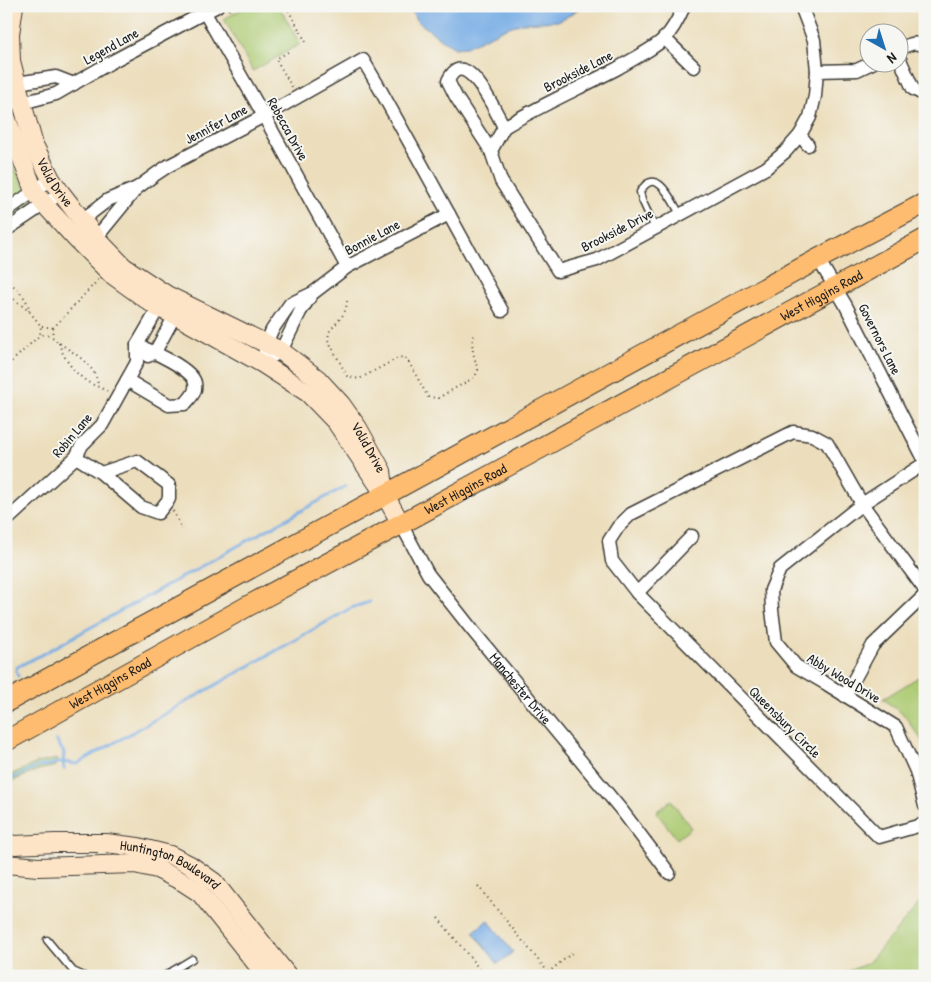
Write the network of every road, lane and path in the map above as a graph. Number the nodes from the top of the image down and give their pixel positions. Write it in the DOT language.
graph roads {
  1 [pos="14,6"];
  2 [pos="235,6"];
  3 [pos="286,6"];
  4 [pos="684,6"];
  5 [pos="801,6"];
  6 [pos="203,10"];
  7 [pos="220,10"];
  8 [pos="8,34"];
  9 [pos="664,38"];
  10 [pos="306,42"];
  11 [pos="908,46"];
  12 [pos="925,47"];
  13 [pos="288,52"];
  14 [pos="694,67"];
  15 [pos="858,70"];
  16 [pos="817,71"];
  17 [pos="906,72"];
  18 [pos="74,84"];
  19 [pos="11,88"];
  20 [pos="293,89"];
  21 [pos="925,94"];
  22 [pos="14,102"];
  23 [pos="264,116"];
  24 [pos="6,117"];
  25 [pos="504,127"];
  26 [pos="491,151"];
  27 [pos="56,186"];
  28 [pos="137,188"];
  29 [pos="39,198"];
  30 [pos="925,203"];
  31 [pos="6,212"];
  32 [pos="449,214"];
  33 [pos="680,214"];
  34 [pos="82,220"];
  35 [pos="655,228"];
  36 [pos="6,230"];
  37 [pos="96,238"];
  38 [pos="76,239"];
  39 [pos="925,239"];
  40 [pos="818,259"];
  41 [pos="347,267"];
  42 [pos="6,279"];
  43 [pos="99,280"];
  44 [pos="836,287"];
  45 [pos="6,293"];
  46 [pos="313,293"];
  47 [pos="346,301"];
  48 [pos="170,305"];
  49 [pos="29,311"];
  50 [pos="502,311"];
  51 [pos="41,326"];
  52 [pos="53,328"];
  53 [pos="474,332"];
  54 [pos="40,335"];
  55 [pos="52,336"];
  56 [pos="59,343"];
  57 [pos="137,345"];
  58 [pos="273,347"];
  59 [pos="155,352"];
  60 [pos="138,362"];
  61 [pos="263,364"];
  62 [pos="8,365"];
  63 [pos="127,380"];
  64 [pos="76,457"];
  65 [pos="925,462"];
  66 [pos="101,473"];
  67 [pos="385,496"];
  68 [pos="862,504"];
  69 [pos="173,511"];
  70 [pos="6,520"];
  71 [pos="401,524"];
  72 [pos="182,529"];
  73 [pos="692,536"];
  74 [pos="925,590"];
  75 [pos="637,593"];
  76 [pos="925,595"];
  77 [pos="846,696"];
  78 [pos="6,702"];
  79 [pos="6,741"];
  80 [pos="925,806"];
  81 [pos="925,824"];
  82 [pos="6,843"];
  83 [pos="6,864"];
  84 [pos="669,873"];
  85 [pos="478,886"];
  86 [pos="438,918"];
  87 [pos="47,940"];
  88 [pos="572,953"];
  89 [pos="192,959"];
  90 [pos="548,972"];
  91 [pos="84,976"];
  92 [pos="164,976"];
  93 [pos="266,976"];
  94 [pos="288,976"];
  95 [pos="485,976"];
  96 [pos="544,976"];
  1 -- 8 [label="street, Volid Drive"];
  2 -- 7 [label="path"];
  3 -- 10 [label="path"];
  4 -- 9 [label="street, Brookside Lane"];
  5 -- 16 [label="street, Brookside Drive"];
  6 -- 7 [label="street, Legend Lane"];
  6 -- 18 [label="street, Legend Lane"];
  6 -- 23 [label="street, Rebecca Drive"];
  8 -- 19 [label="street, Volid Drive"];
  9 -- 14 [label="street"];
  9 -- 25 [label="street, Brookside Lane"];
  11 -- 12 [label="street"];
  13 -- 20 [label="path"];
  15 -- 16 [label="street"];
  16 -- 33 [label="street, Brookside Drive"];
  17 -- 21 [label="street"];
  18 -- 19 [label="street"];
  18 -- 22 [label="street, Legend Lane"];
  19 -- 22 [label="street, Volid Drive"];
  22 -- 27 [label="street, Volid Drive"];
  23 -- 28 [label="street, Jennifer Lane"];
  23 -- 32 [label="street, Jennifer Lane"];
  23 -- 41 [label="street, Rebecca Drive"];
  24 -- 29 [label="street, Volid Drive"];
  25 -- 26 [label="street"];
  25 -- 26 [label="street"];
  26 -- 35 [label="street, Brookside Drive"];
  27 -- 29 [label="street"];
  27 -- 34 [label="street, Volid Drive"];
  28 -- 34 [label="street, Jennifer Lane"];
  28 -- 37 [label="street, Jennifer Lane"];
  29 -- 31 [label="street"];
  29 -- 36 [label="street"];
  29 -- 38 [label="street, Volid Drive"];
  30 -- 40 [label="main road"];
  32 -- 41 [label="street, Bonnie Lane"];
  32 -- 50 [label="street"];
  33 -- 35 [label="street, Brookside Drive"];
  33 -- 35 [label="lane"];
  34 -- 37 [label="street, Volid Drive"];
  34 -- 38 [label="street"];
  37 -- 38 [label="street"];
  37 -- 48 [label="street, Volid Drive"];
  38 -- 48 [label="street, Volid Drive"];
  39 -- 44 [label="main road, West Higgins Road"];
  40 -- 44 [label="street, Governors Lane"];
  40 -- 67 [label="main road"];
  41 -- 46 [label="street, Bonnie Lane"];
  42 -- 49 [label="path"];
  43 -- 52 [label="path"];
  44 -- 65 [label="street, Governors Lane"];
  44 -- 71 [label="main road, West Higgins Road"];
  45 -- 49 [label="path"];
  46 -- 58 [label="street, Bonnie Lane"];
  46 -- 58 [label="street, Bonnie Lane"];
  47 -- 53 [label="path"];
  48 -- 57 [label="street"];
  48 -- 58 [label="street, Volid Drive"];
  48 -- 59 [label="street"];
  48 -- 61 [label="street, Volid Drive"];
  49 -- 51 [label="path"];
  51 -- 52 [label="path"];
  51 -- 54 [label="path"];
  52 -- 55 [label="path"];
  54 -- 55 [label="path"];
  54 -- 62 [label="path"];
  55 -- 56 [label="path"];
  56 -- 56 [label="path"];
  57 -- 59 [label="street"];
  57 -- 60 [label="street"];
  58 -- 61 [label="street, Bonnie Lane"];
  58 -- 67 [label="street, Volid Drive"];
  59 -- 60 [label="street, Robin Lane"];
  59 -- 63 [label="street"];
  60 -- 63 [label="street, Robin Lane"];
  61 -- 67 [label="street, Volid Drive"];
  63 -- 64 [label="street, Robin Lane"];
  64 -- 66 [label="street"];
  64 -- 70 [label="street, Robin Lane"];
  65 -- 68 [label="street, Abby Wood Drive"];
  66 -- 66 [label="street"];
  67 -- 71 [label="street, Manchester Drive"];
  67 -- 78 [label="main road"];
  68 -- 74 [label="street, Queensbury Circle"];
  68 -- 75 [label="street, Queensbury Circle"];
  68 -- 77 [label="street, Abby Wood Drive"];
  69 -- 72 [label="path"];
  71 -- 79 [label="main road, West Higgins Road"];
  71 -- 84 [label="street, Manchester Drive"];
  73 -- 75 [label="street"];
  75 -- 81 [label="street, Queensbury Circle"];
  76 -- 77 [label="street"];
  77 -- 80 [label="street, Abby Wood Drive"];
  82 -- 94 [label="street, Huntington Boulevard"];
  83 -- 93 [label="street, Huntington Boulevard"];
  85 -- 90 [label="path"];
  86 -- 95 [label="path"];
  87 -- 91 [label="lane"];
  88 -- 90 [label="path"];
  89 -- 92 [label="lane"];
  90 -- 96 [label="path"];
}
